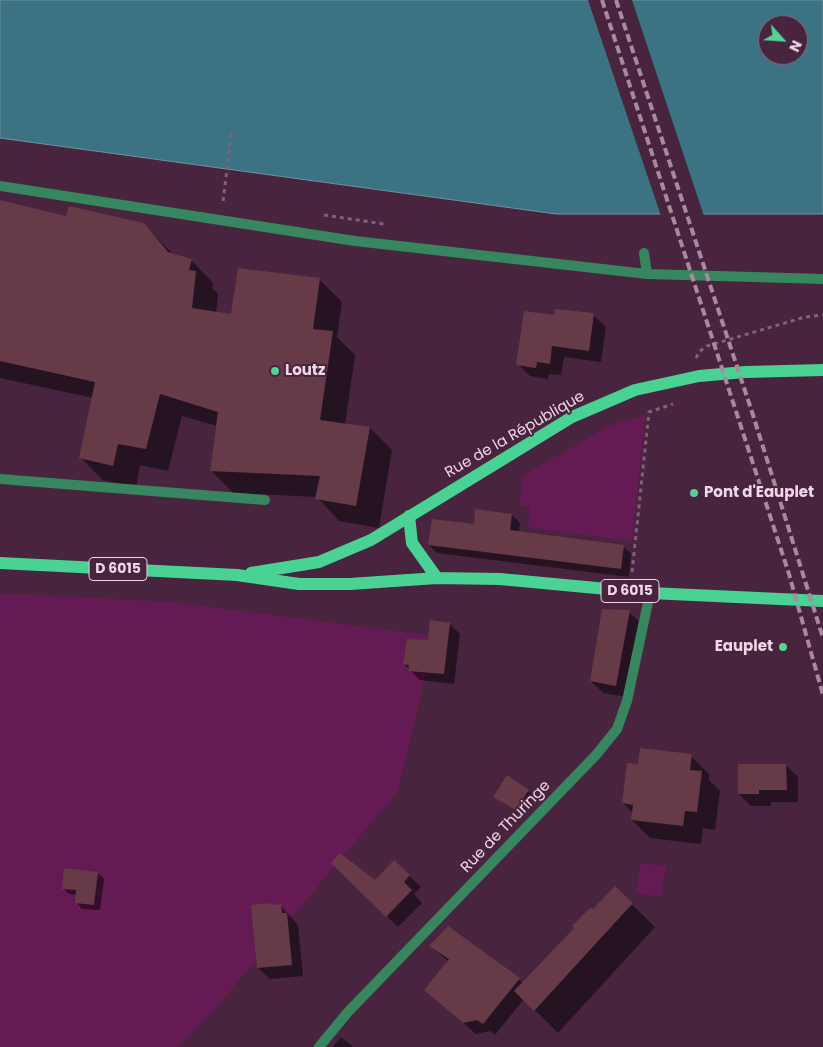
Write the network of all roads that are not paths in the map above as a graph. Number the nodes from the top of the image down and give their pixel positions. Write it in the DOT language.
graph roads {
  1 [pos="0,186"];
  2 [pos="644,253"];
  3 [pos="647,274"];
  4 [pos="823,278"];
  5 [pos="823,370"];
  6 [pos="0,479"];
  7 [pos="264,500"];
  8 [pos="408,516"];
  9 [pos="0,563"];
  10 [pos="237,575"];
  11 [pos="437,578"];
  12 [pos="650,593"];
  13 [pos="823,601"];
  14 [pos="319,1047"];
  1 -- 3 [label="street"];
  2 -- 3 [label="street"];
  3 -- 4 [label="street"];
  5 -- 8 [label="main road, Rue de la République / D 6015"];
  6 -- 7 [label="street"];
  8 -- 10 [label="main road, Rue de la République / D 6015"];
  8 -- 11 [label="main road"];
  9 -- 10 [label="main road, Rue de la République / D 6015"];
  10 -- 11 [label="main road, Rue de la République / D 6015"];
  11 -- 12 [label="main road, Rue de la République / D 6015"];
  12 -- 13 [label="main road, Rue de la République / D 6015"];
  12 -- 14 [label="street, Rue de Thuringe"];
}
